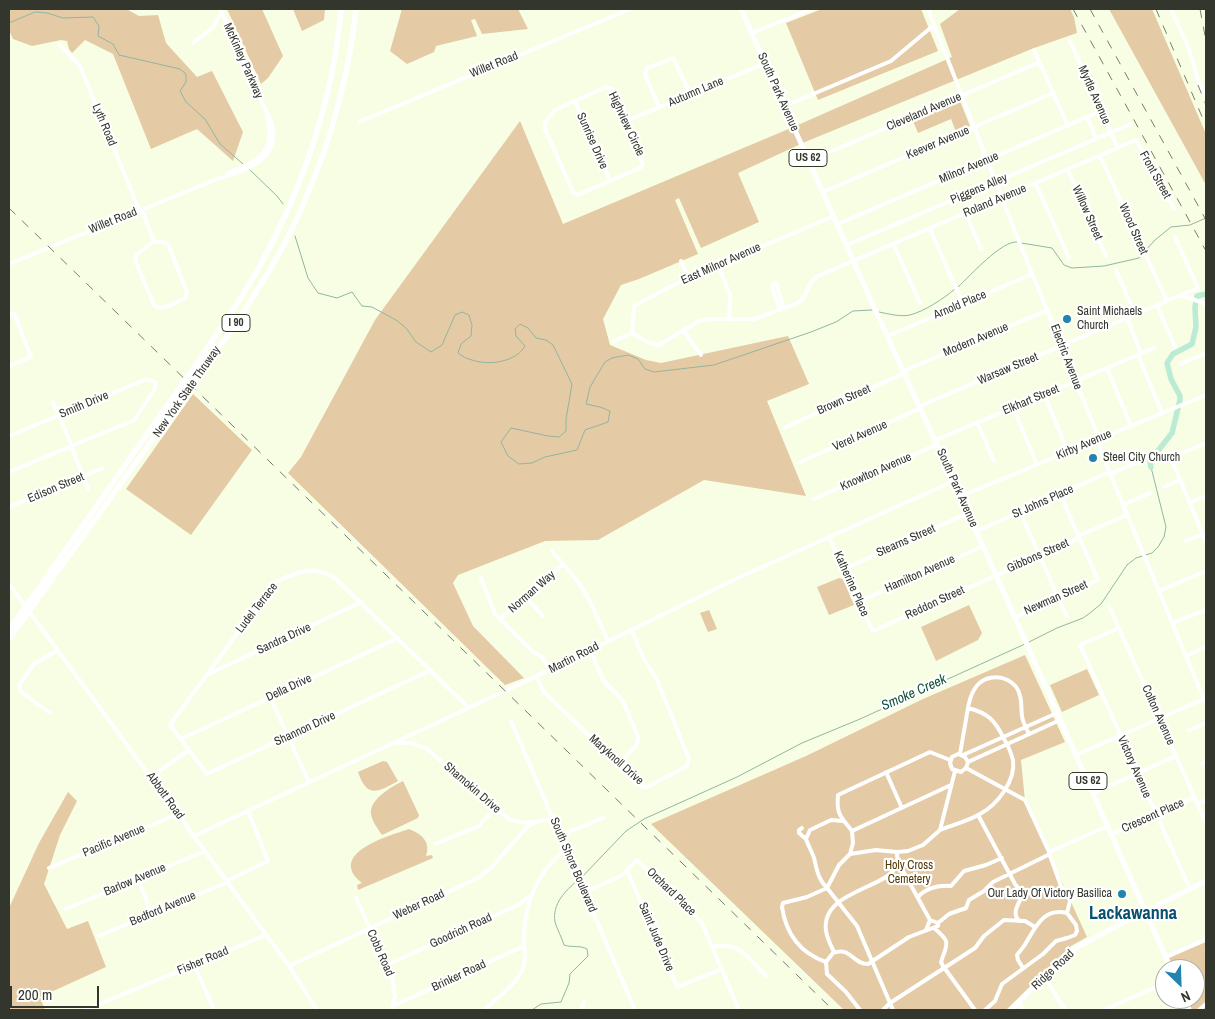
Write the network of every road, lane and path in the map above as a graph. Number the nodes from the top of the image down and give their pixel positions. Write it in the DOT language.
graph roads {
  1 [pos="341,9"];
  2 [pos="356,9"];
  3 [pos="630,9"];
  4 [pos="742,9"];
  5 [pos="812,9"];
  6 [pos="928,9"];
  7 [pos="1171,9"];
  8 [pos="221,11"];
  9 [pos="934,25"];
  10 [pos="752,33"];
  11 [pos="1070,41"];
  12 [pos="193,42"];
  13 [pos="60,45"];
  14 [pos="1034,50"];
  15 [pos="1040,62"];
  16 [pos="766,63"];
  17 [pos="690,94"];
  18 [pos="1054,94"];
  19 [pos="962,96"];
  20 [pos="1206,98"];
  21 [pos="574,101"];
  22 [pos="784,106"];
  23 [pos="659,107"];
  24 [pos="1101,111"];
  25 [pos="1087,117"];
  26 [pos="626,121"];
  27 [pos="359,122"];
  28 [pos="1131,124"];
  29 [pos="1068,126"];
  30 [pos="974,127"];
  31 [pos="1110,132"];
  32 [pos="1096,138"];
  33 [pos="1136,140"];
  34 [pos="1118,148"];
  35 [pos="268,150"];
  36 [pos="1100,156"];
  37 [pos="987,160"];
  38 [pos="809,161"];
  39 [pos="1068,170"];
  40 [pos="610,181"];
  41 [pos="996,181"];
  42 [pos="1036,184"];
  43 [pos="823,192"];
  44 [pos="1002,198"];
  45 [pos="1174,209"];
  46 [pos="140,210"];
  47 [pos="966,214"];
  48 [pos="834,216"];
  49 [pos="838,224"];
  50 [pos="930,229"];
  51 [pos="1175,237"];
  52 [pos="154,241"];
  53 [pos="894,244"];
  54 [pos="847,245"];
  55 [pos="981,249"];
  56 [pos="1106,256"];
  57 [pos="1069,258"];
  58 [pos="681,261"];
  59 [pos="854,261"];
  60 [pos="9,264"];
  61 [pos="718,265"];
  62 [pos="1116,270"];
  63 [pos="1032,274"];
  64 [pos="689,278"];
  65 [pos="1181,295"];
  66 [pos="1167,301"];
  67 [pos="920,303"];
  68 [pos="962,304"];
  69 [pos="1206,304"];
  70 [pos="1157,305"];
  71 [pos="782,310"];
  72 [pos="1048,310"];
  73 [pos="1135,314"];
  74 [pos="9,315"];
  75 [pos="1127,318"];
  76 [pos="729,320"];
  77 [pos="683,330"];
  78 [pos="632,333"];
  79 [pos="888,336"];
  80 [pos="614,341"];
  81 [pos="1062,346"];
  82 [pos="1176,347"];
  83 [pos="1154,348"];
  84 [pos="1206,353"];
  85 [pos="1140,354"];
  86 [pos="701,355"];
  87 [pos="1180,364"];
  88 [pos="9,366"];
  89 [pos="1107,368"];
  90 [pos="904,372"];
  91 [pos="1075,381"];
  92 [pos="1044,394"];
  93 [pos="1206,395"];
  94 [pos="53,402"];
  95 [pos="920,407"];
  96 [pos="1013,407"];
  97 [pos="1162,413"];
  98 [pos="59,416"];
  99 [pos="976,422"];
  100 [pos="1131,426"];
  101 [pos="784,428"];
  102 [pos="9,436"];
  103 [pos="1098,439"];
  104 [pos="937,442"];
  105 [pos="1206,443"];
  106 [pos="71,446"];
  107 [pos="1068,452"];
  108 [pos="1146,459"];
  109 [pos="994,461"];
  110 [pos="798,463"];
  111 [pos="1037,465"];
  112 [pos="103,468"];
  113 [pos="9,472"];
  114 [pos="1110,473"];
  115 [pos="83,476"];
  116 [pos="954,480"];
  117 [pos="1180,480"];
  118 [pos="1164,487"];
  119 [pos="88,490"];
  120 [pos="1150,493"];
  121 [pos="1060,494"];
  122 [pos="961,496"];
  123 [pos="1206,496"];
  124 [pos="814,499"];
  125 [pos="1190,503"];
  126 [pos="1123,505"];
  127 [pos="9,508"];
  128 [pos="1020,512"];
  129 [pos="968,513"];
  130 [pos="1127,515"];
  131 [pos="977,531"];
  132 [pos="1203,534"];
  133 [pos="830,537"];
  134 [pos="1079,537"];
  135 [pos="1186,541"];
  136 [pos="1206,542"];
  137 [pos="983,546"];
  138 [pos="552,551"];
  139 [pos="1039,555"];
  140 [pos="563,564"];
  141 [pos="844,569"];
  142 [pos="1206,571"];
  143 [pos="996,574"];
  144 [pos="480,578"];
  145 [pos="9,584"];
  146 [pos="14,591"];
  147 [pos="1159,591"];
  148 [pos="9,593"];
  149 [pos="36,595"];
  150 [pos="526,597"];
  151 [pos="1058,597"];
  152 [pos="361,602"];
  153 [pos="858,602"];
  154 [pos="1109,606"];
  155 [pos="1206,610"];
  156 [pos="543,616"];
  157 [pos="1067,616"];
  158 [pos="21,617"];
  159 [pos="1015,617"];
  160 [pos="500,619"];
  161 [pos="1172,623"];
  162 [pos="1119,628"];
  163 [pos="631,629"];
  164 [pos="9,630"];
  165 [pos="873,631"];
  166 [pos="398,638"];
  167 [pos="9,639"];
  168 [pos="608,640"];
  169 [pos="1206,647"];
  170 [pos="590,649"];
  171 [pos="58,650"];
  172 [pos="1186,656"];
  173 [pos="431,670"];
  174 [pos="550,670"];
  175 [pos="206,675"];
  176 [pos="536,676"];
  177 [pos="1206,686"];
  178 [pos="1200,688"];
  179 [pos="270,697"];
  180 [pos="1204,699"];
  181 [pos="1206,704"];
  182 [pos="469,708"];
  183 [pos="968,708"];
  184 [pos="50,713"];
  185 [pos="1057,713"];
  186 [pos="1159,719"];
  187 [pos="511,720"];
  188 [pos="1060,720"];
  189 [pos="1206,723"];
  190 [pos="1026,727"];
  191 [pos="1189,730"];
  192 [pos="1029,734"];
  193 [pos="1120,736"];
  194 [pos="288,737"];
  195 [pos="1004,737"];
  196 [pos="181,739"];
  197 [pos="394,744"];
  198 [pos="1007,744"];
  199 [pos="189,750"];
  200 [pos="961,754"];
  201 [pos="1076,755"];
  202 [pos="1176,756"];
  203 [pos="950,760"];
  204 [pos="968,762"];
  205 [pos="618,764"];
  206 [pos="966,768"];
  207 [pos="955,771"];
  208 [pos="886,772"];
  209 [pos="1137,773"];
  210 [pos="151,778"];
  211 [pos="309,782"];
  212 [pos="951,785"];
  213 [pos="1006,789"];
  214 [pos="1093,793"];
  215 [pos="1194,797"];
  216 [pos="1206,800"];
  217 [pos="1197,804"];
  218 [pos="495,808"];
  219 [pos="902,808"];
  220 [pos="248,811"];
  221 [pos="838,812"];
  222 [pos="178,814"];
  223 [pos="978,815"];
  224 [pos="1155,815"];
  225 [pos="554,818"];
  226 [pos="603,818"];
  227 [pos="831,820"];
  228 [pos="843,821"];
  229 [pos="534,823"];
  230 [pos="1206,823"];
  231 [pos="1108,826"];
  232 [pos="810,830"];
  233 [pos="940,830"];
  234 [pos="852,831"];
  235 [pos="1112,834"];
  236 [pos="560,835"];
  237 [pos="194,836"];
  238 [pos="806,838"];
  239 [pos="436,844"];
  240 [pos="566,849"];
  241 [pos="205,851"];
  242 [pos="897,852"];
  243 [pos="1049,852"];
  244 [pos="850,854"];
  245 [pos="1002,858"];
  246 [pos="897,860"];
  247 [pos="49,868"];
  248 [pos="627,870"];
  249 [pos="1010,874"];
  250 [pos="138,879"];
  251 [pos="227,881"];
  252 [pos="1206,881"];
  253 [pos="827,888"];
  254 [pos="1190,889"];
  255 [pos="532,892"];
  256 [pos="585,892"];
  257 [pos="918,897"];
  258 [pos="356,898"];
  259 [pos="839,903"];
  260 [pos="66,909"];
  261 [pos="1145,911"];
  262 [pos="1067,913"];
  263 [pos="152,914"];
  264 [pos="930,920"];
  265 [pos="1019,921"];
  266 [pos="937,926"];
  267 [pos="1034,927"];
  268 [pos="370,928"];
  269 [pos="926,930"];
  270 [pos="266,935"];
  271 [pos="99,936"];
  272 [pos="1206,939"];
  273 [pos="524,946"];
  274 [pos="713,948"];
  275 [pos="834,952"];
  276 [pos="1166,957"];
  277 [pos="826,962"];
  278 [pos="872,962"];
  279 [pos="194,964"];
  280 [pos="387,965"];
  281 [pos="289,966"];
  282 [pos="944,968"];
  283 [pos="1023,968"];
  284 [pos="722,969"];
  285 [pos="766,976"];
  286 [pos="1044,976"];
  287 [pos="1155,987"];
  288 [pos="584,1002"];
  289 [pos="1019,1002"];
  290 [pos="890,1003"];
  291 [pos="1206,1004"];
  292 [pos="392,1008"];
  293 [pos="85,1010"];
  294 [pos="213,1010"];
  295 [pos="317,1010"];
  296 [pos="484,1010"];
  297 [pos="581,1010"];
  298 [pos="635,1010"];
  299 [pos="740,1010"];
  300 [pos="860,1010"];
  301 [pos="883,1010"];
  302 [pos="893,1010"];
  303 [pos="975,1010"];
  304 [pos="985,1010"];
  305 [pos="1011,1010"];
  306 [pos="1022,1010"];
  307 [pos="1065,1010"];
  308 [pos="1104,1010"];
  309 [pos="1199,1010"];
  1 -- 149 [label="highway, New York State Thruway / I 90"];
  2 -- 149 [label="highway, New York State Thruway / I 90"];
  3 -- 27 [label="street, Willet Road"];
  4 -- 10 [label="main road, South Park Avenue / US 62"];
  5 -- 10 [label="street"];
  6 -- 9 [label="street, Electric Avenue"];
  7 -- 20 [label="street"];
  8 -- 12 [label="street"];
  8 -- 35 [label="street, McKinley Parkway"];
  9 -- 19 [label="street, Electric Avenue"];
  9 -- 22 [label="street"];
  10 -- 16 [label="main road, South Park Avenue / US 62"];
  11 -- 24 [label="street, Myrtle Avenue"];
  13 -- 46 [label="street, Lyth Road"];
  14 -- 15 [label="street"];
  15 -- 18 [label="street"];
  15 -- 19 [label="street, Cleveland Avenue"];
  16 -- 17 [label="street, Autumn Lane"];
  16 -- 22 [label="main road, South Park Avenue / US 62"];
  17 -- 23 [label="street, Autumn Lane"];
  17 -- 23 [label="street"];
  18 -- 29 [label="street"];
  18 -- 30 [label="street, Keever Avenue"];
  19 -- 30 [label="street, Electric Avenue"];
  19 -- 38 [label="street, Cleveland Avenue"];
  21 -- 26 [label="street, Highview Circle"];
  21 -- 40 [label="street, Sunrise Drive"];
  21 -- 40 [label="street, Highview Circle"];
  22 -- 38 [label="main road, South Park Avenue / US 62"];
  23 -- 26 [label="street, Autumn Lane"];
  24 -- 25 [label="street, Milnor Avenue"];
  24 -- 31 [label="street, Myrtle Avenue"];
  25 -- 29 [label="street, Milnor Avenue"];
  25 -- 32 [label="street"];
  26 -- 40 [label="street, Highview Circle"];
  28 -- 31 [label="street, Piggens Alley"];
  29 -- 37 [label="street, Milnor Avenue"];
  30 -- 37 [label="street, Electric Avenue"];
  30 -- 43 [label="street, Keever Avenue"];
  31 -- 32 [label="street, Piggens Alley"];
  31 -- 34 [label="street, Myrtle Avenue"];
  32 -- 41 [label="street, Piggens Alley"];
  33 -- 34 [label="street, Roland Avenue"];
  33 -- 45 [label="street, Front Street"];
  34 -- 36 [label="street, Roland Avenue"];
  35 -- 46 [label="street, Willet Road"];
  36 -- 39 [label="street, Roland Avenue"];
  36 -- 66 [label="street, Wood Street"];
  37 -- 41 [label="street, Electric Avenue"];
  37 -- 49 [label="street, Milnor Avenue"];
  38 -- 43 [label="main road, South Park Avenue / US 62"];
  39 -- 42 [label="street, Roland Avenue"];
  39 -- 56 [label="street, Willow Street"];
  41 -- 44 [label="street, Electric Avenue"];
  41 -- 54 [label="street, Piggens Alley"];
  42 -- 44 [label="street, Roland Avenue"];
  42 -- 57 [label="street"];
  43 -- 48 [label="main road, South Park Avenue / US 62"];
  44 -- 47 [label="street, Roland Avenue"];
  44 -- 63 [label="street, Electric Avenue"];
  46 -- 52 [label="street, Lyth Road"];
  46 -- 60 [label="street, Willet Road"];
  47 -- 50 [label="street, Roland Avenue"];
  47 -- 55 [label="street"];
  48 -- 49 [label="main road, South Park Avenue / US 62"];
  48 -- 61 [label="street, East Milnor Avenue"];
  49 -- 54 [label="main road, South Park Avenue / US 62"];
  50 -- 53 [label="street, Roland Avenue"];
  50 -- 68 [label="street"];
  51 -- 65 [label="street, Warsaw Street"];
  52 -- 52 [label="street"];
  53 -- 59 [label="street, Roland Avenue"];
  53 -- 67 [label="street"];
  54 -- 59 [label="main road, South Park Avenue / US 62"];
  58 -- 64 [label="street"];
  59 -- 71 [label="street, Roland Avenue"];
  59 -- 79 [label="main road, South Park Avenue / US 62"];
  61 -- 64 [label="street, East Milnor Avenue"];
  61 -- 76 [label="street"];
  62 -- 73 [label="street"];
  63 -- 68 [label="street, Arnold Place"];
  63 -- 72 [label="street, Electric Avenue"];
  64 -- 78 [label="street, East Milnor Avenue"];
  65 -- 66 [label="street, Warsaw Street"];
  65 -- 69 [label="street"];
  66 -- 70 [label="street, Warsaw Street"];
  68 -- 79 [label="street, Arnold Place"];
  70 -- 73 [label="street, Warsaw Street"];
  70 -- 82 [label="street"];
  71 -- 71 [label="street"];
  71 -- 76 [label="street, Roland Avenue"];
  72 -- 81 [label="street, Electric Avenue"];
  72 -- 90 [label="street, Modern Avenue"];
  73 -- 75 [label="street, Warsaw Street"];
  74 -- 88 [label="street"];
  75 -- 81 [label="street, Warsaw Street"];
  75 -- 85 [label="street"];
  76 -- 77 [label="street, Roland Avenue"];
  77 -- 78 [label="street, Roland Avenue"];
  77 -- 86 [label="street"];
  78 -- 80 [label="street"];
  79 -- 90 [label="main road, South Park Avenue / US 62"];
  81 -- 91 [label="street, Electric Avenue"];
  81 -- 95 [label="street, Warsaw Street"];
  83 -- 85 [label="street, Elkhart Street"];
  84 -- 87 [label="street"];
  85 -- 89 [label="street, Elkhart Street"];
  85 -- 97 [label="street"];
  89 -- 91 [label="street, Elkhart Street"];
  89 -- 100 [label="street"];
  90 -- 95 [label="main road, South Park Avenue / US 62"];
  90 -- 101 [label="street, Brown Street"];
  91 -- 92 [label="street, Elkhart Street"];
  91 -- 103 [label="street, Electric Avenue"];
  92 -- 96 [label="street, Elkhart Street"];
  92 -- 107 [label="street"];
  93 -- 97 [label="street, Kirby Avenue"];
  94 -- 98 [label="street"];
  95 -- 104 [label="main road, South Park Avenue / US 62"];
  95 -- 110 [label="street, Verel Avenue"];
  96 -- 99 [label="street, Elkhart Street"];
  96 -- 111 [label="street"];
  97 -- 100 [label="street, Kirby Avenue"];
  98 -- 102 [label="street, Smith Drive"];
  98 -- 106 [label="street"];
  98 -- 106 [label="street, Smith Drive"];
  99 -- 104 [label="street, Elkhart Street"];
  99 -- 109 [label="street"];
  100 -- 103 [label="street, Kirby Avenue"];
  103 -- 107 [label="street, Kirby Avenue"];
  103 -- 114 [label="street, Electric Avenue"];
  104 -- 116 [label="main road, South Park Avenue / US 62"];
  104 -- 124 [label="street, Knowlton Avenue"];
  105 -- 117 [label="street"];
  106 -- 113 [label="street"];
  106 -- 115 [label="street"];
  107 -- 111 [label="street, Kirby Avenue"];
  108 -- 114 [label="street, St Johns Place"];
  111 -- 122 [label="street, Kirby Avenue"];
  112 -- 115 [label="street, Edison Street"];
  114 -- 121 [label="street, St Johns Place"];
  114 -- 126 [label="street, Electric Avenue"];
  115 -- 119 [label="street"];
  115 -- 127 [label="street, Edison Street"];
  116 -- 122 [label="main road, South Park Avenue / US 62"];
  116 -- 133 [label="street, Martin Road"];
  117 -- 118 [label="street"];
  117 -- 125 [label="street"];
  120 -- 126 [label="street"];
  121 -- 128 [label="street, St Johns Place"];
  121 -- 134 [label="street"];
  122 -- 129 [label="main road, South Park Avenue / US 62"];
  123 -- 125 [label="street"];
  125 -- 132 [label="street"];
  126 -- 130 [label="street, Electric Avenue"];
  128 -- 131 [label="street, St Johns Place"];
  128 -- 139 [label="street"];
  129 -- 131 [label="main road, South Park Avenue / US 62"];
  129 -- 141 [label="street, Stearns Street"];
  130 -- 134 [label="street, Gibbons Street"];
  130 -- 147 [label="street, Electric Avenue"];
  131 -- 137 [label="main road, South Park Avenue / US 62"];
  132 -- 135 [label="street"];
  132 -- 136 [label="street"];
  133 -- 141 [label="street, Katherine Place"];
  133 -- 163 [label="street, Martin Road"];
  134 -- 139 [label="street, Gibbons Street"];
  134 -- 151 [label="street, Newman Street"];
  137 -- 143 [label="main road, South Park Avenue / US 62"];
  137 -- 153 [label="street, Hamilton Avenue"];
  138 -- 140 [label="street"];
  139 -- 143 [label="street, Gibbons Street"];
  139 -- 151 [label="street"];
  140 -- 150 [label="street, Norman Way"];
  140 -- 168 [label="street"];
  141 -- 153 [label="street, Katherine Place"];
  142 -- 147 [label="street"];
  143 -- 159 [label="main road, South Park Avenue / US 62"];
  143 -- 165 [label="street, Reddon Street"];
  144 -- 160 [label="street"];
  145 -- 146 [label="street, Abbott Road"];
  146 -- 148 [label="street"];
  146 -- 171 [label="street, Abbott Road"];
  147 -- 161 [label="street, Electric Avenue"];
  149 -- 158 [label="highway, New York State Thruway / I 90"];
  150 -- 156 [label="street"];
  150 -- 160 [label="street, Norman Way"];
  151 -- 157 [label="street"];
  151 -- 159 [label="street, Newman Street"];
  152 -- 166 [label="street, Ludel Terrace"];
  152 -- 175 [label="street, Sandra Drive"];
  152 -- 175 [label="street, Ludel Terrace"];
  153 -- 165 [label="street, Katherine Place"];
  154 -- 162 [label="street, Colton Avenue"];
  155 -- 161 [label="street"];
  158 -- 164 [label="highway, New York State Thruway / I 90"];
  158 -- 167 [label="highway, New York State Thruway / I 90"];
  159 -- 185 [label="main road, South Park Avenue / US 62"];
  160 -- 174 [label="street"];
  161 -- 172 [label="street, Electric Avenue"];
  162 -- 186 [label="street, Colton Avenue"];
  162 -- 193 [label="street, Victory Avenue"];
  163 -- 168 [label="street, Martin Road"];
  163 -- 205 [label="street, Maryknoll Drive"];
  166 -- 173 [label="street, Ludel Terrace"];
  166 -- 179 [label="street, Della Drive"];
  168 -- 170 [label="street, Martin Road"];
  169 -- 172 [label="street"];
  170 -- 174 [label="street, Martin Road"];
  170 -- 205 [label="street"];
  171 -- 184 [label="street"];
  171 -- 210 [label="street, Abbott Road"];
  172 -- 178 [label="street, Electric Avenue"];
  173 -- 182 [label="street, Ludel Terrace"];
  173 -- 194 [label="street, Shannon Drive"];
  174 -- 176 [label="street, Martin Road"];
  175 -- 196 [label="street, Ludel Terrace"];
  176 -- 182 [label="street, Martin Road"];
  176 -- 205 [label="street, Maryknoll Drive"];
  177 -- 178 [label="street"];
  178 -- 180 [label="street, Electric Avenue"];
  179 -- 194 [label="street"];
  179 -- 196 [label="street, Della Drive"];
  180 -- 181 [label="street, Electric Avenue"];
  180 -- 186 [label="street"];
  182 -- 197 [label="street, Martin Road"];
  183 -- 190 [label="street"];
  183 -- 195 [label="street"];
  183 -- 200 [label="street"];
  185 -- 188 [label="main road, South Park Avenue / US 62"];
  185 -- 190 [label="street"];
  186 -- 193 [label="street"];
  186 -- 202 [label="street, Colton Avenue"];
  187 -- 225 [label="street, South Shore Boulevard"];
  188 -- 192 [label="street"];
  188 -- 201 [label="main road, South Park Avenue / US 62"];
  189 -- 191 [label="street"];
  190 -- 192 [label="street"];
  190 -- 195 [label="street"];
  192 -- 198 [label="street"];
  193 -- 201 [label="street"];
  193 -- 209 [label="street, Victory Avenue"];
  194 -- 199 [label="street, Shannon Drive"];
  194 -- 211 [label="street"];
  195 -- 198 [label="street"];
  195 -- 200 [label="street"];
  196 -- 199 [label="street, Ludel Terrace"];
  197 -- 211 [label="street, Martin Road"];
  197 -- 218 [label="street, Shamokin Drive"];
  198 -- 204 [label="street"];
  198 -- 213 [label="street"];
  199 -- 210 [label="street"];
  200 -- 203 [label="street"];
  200 -- 204 [label="street"];
  201 -- 214 [label="main road, South Park Avenue / US 62"];
  202 -- 209 [label="street"];
  202 -- 215 [label="street, Colton Avenue"];
  203 -- 207 [label="street"];
  203 -- 208 [label="street"];
  204 -- 206 [label="street"];
  206 -- 207 [label="street"];
  206 -- 213 [label="street"];
  207 -- 212 [label="street"];
  208 -- 219 [label="street"];
  208 -- 221 [label="street"];
  209 -- 214 [label="street"];
  209 -- 224 [label="street, Victory Avenue"];
  210 -- 222 [label="street, Abbott Road"];
  211 -- 220 [label="street, Martin Road"];
  212 -- 219 [label="street"];
  212 -- 233 [label="street"];
  213 -- 223 [label="street"];
  213 -- 243 [label="street"];
  214 -- 231 [label="main road, South Park Avenue / US 62"];
  215 -- 217 [label="street, Colton Avenue"];
  215 -- 224 [label="street, Crescent Place"];
  216 -- 217 [label="street"];
  217 -- 230 [label="street, Colton Avenue"];
  218 -- 229 [label="street, Shamokin Drive"];
  218 -- 239 [label="street"];
  219 -- 234 [label="street"];
  220 -- 237 [label="street, Martin Road"];
  220 -- 251 [label="street, Bedford Avenue"];
  221 -- 227 [label="street"];
  221 -- 228 [label="street"];
  222 -- 237 [label="street, Abbott Road"];
  222 -- 247 [label="street, Pacific Avenue"];
  223 -- 233 [label="street"];
  223 -- 245 [label="street"];
  224 -- 235 [label="street, Crescent Place"];
  224 -- 254 [label="street, Victory Avenue"];
  225 -- 229 [label="street, Shamokin Drive"];
  225 -- 236 [label="street, South Shore Boulevard"];
  226 -- 236 [label="street"];
  227 -- 228 [label="street"];
  227 -- 232 [label="street"];
  228 -- 234 [label="street"];
  229 -- 268 [label="street, Weber Road"];
  231 -- 235 [label="main road, South Park Avenue / US 62"];
  231 -- 243 [label="street"];
  232 -- 238 [label="street"];
  232 -- 238 [label="street"];
  233 -- 242 [label="street"];
  234 -- 244 [label="street"];
  235 -- 261 [label="main road, South Park Avenue / US 62"];
  236 -- 240 [label="street, South Shore Boulevard"];
  237 -- 241 [label="street, Abbott Road"];
  238 -- 253 [label="street"];
  240 -- 255 [label="street"];
  240 -- 256 [label="street, South Shore Boulevard"];
  241 -- 250 [label="street, Barlow Avenue"];
  241 -- 251 [label="street, Abbott Road"];
  242 -- 244 [label="street"];
  242 -- 246 [label="street"];
  243 -- 249 [label="street"];
  243 -- 262 [label="street"];
  244 -- 253 [label="street"];
  245 -- 249 [label="street"];
  245 -- 257 [label="street"];
  246 -- 257 [label="street"];
  246 -- 259 [label="street"];
  248 -- 256 [label="street, Orchard Place"];
  248 -- 274 [label="street, Orchard Place"];
  248 -- 284 [label="street, Saint Jude Drive"];
  249 -- 265 [label="street"];
  249 -- 266 [label="street"];
  250 -- 260 [label="street, Barlow Avenue"];
  250 -- 263 [label="street"];
  251 -- 263 [label="street, Bedford Avenue"];
  251 -- 270 [label="street, Abbott Road"];
  252 -- 254 [label="main road, Ridge Road"];
  253 -- 259 [label="street"];
  253 -- 277 [label="street"];
  254 -- 261 [label="main road, Ridge Road"];
  255 -- 273 [label="street"];
  255 -- 280 [label="street, Goodrich Road"];
  256 -- 298 [label="street, South Shore Boulevard"];
  257 -- 264 [label="street"];
  258 -- 268 [label="street, Cobb Road"];
  259 -- 275 [label="street"];
  259 -- 278 [label="street"];
  261 -- 276 [label="main road, South Park Avenue / US 62"];
  261 -- 286 [label="main road, Ridge Road"];
  262 -- 267 [label="street"];
  262 -- 283 [label="street"];
  263 -- 271 [label="street, Bedford Avenue"];
  264 -- 266 [label="street"];
  264 -- 269 [label="street"];
  265 -- 267 [label="street"];
  265 -- 282 [label="street"];
  266 -- 269 [label="street"];
  266 -- 282 [label="street"];
  267 -- 283 [label="street"];
  268 -- 280 [label="street, Cobb Road"];
  268 -- 281 [label="street, Weber Road"];
  269 -- 278 [label="street"];
  270 -- 279 [label="street, Fisher Road"];
  270 -- 281 [label="street, Abbott Road"];
  272 -- 276 [label="street"];
  273 -- 292 [label="street, Brinker Road"];
  273 -- 296 [label="street"];
  274 -- 284 [label="street, Orchard Place"];
  274 -- 285 [label="street"];
  275 -- 277 [label="street"];
  275 -- 278 [label="street"];
  277 -- 300 [label="street"];
  278 -- 290 [label="street"];
  279 -- 293 [label="street, Fisher Road"];
  279 -- 294 [label="street"];
  280 -- 292 [label="street, Cobb Road"];
  281 -- 295 [label="street, Abbott Road"];
  282 -- 290 [label="street"];
  282 -- 303 [label="street"];
  283 -- 304 [label="street"];
  284 -- 299 [label="street, Orchard Place"];
  286 -- 289 [label="main road, Ridge Road"];
  286 -- 307 [label="street"];
  287 -- 308 [label="street"];
  288 -- 297 [label="street"];
  289 -- 305 [label="main road, Ridge Road"];
  289 -- 306 [label="street"];
  290 -- 301 [label="street"];
  290 -- 302 [label="street"];
  291 -- 309 [label="street"];
}
